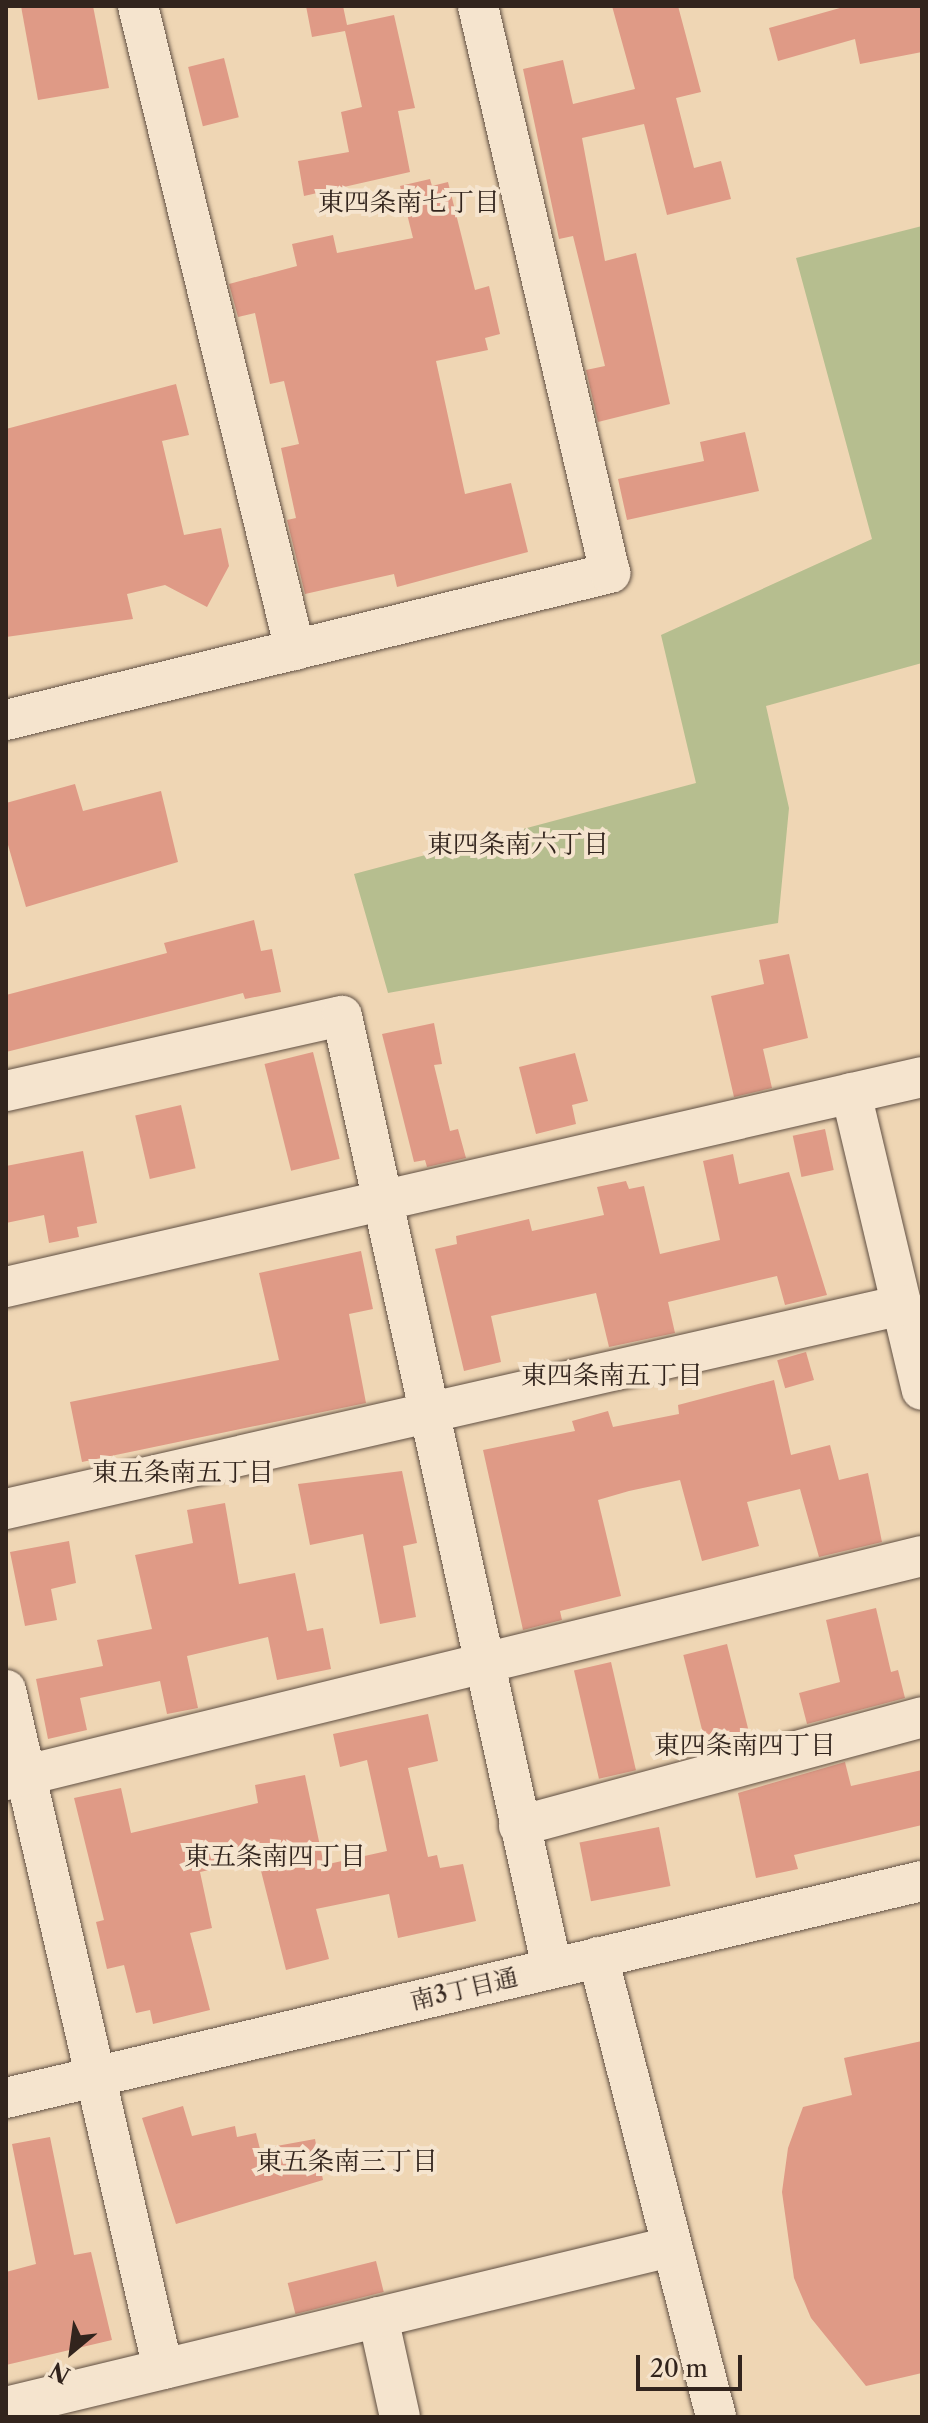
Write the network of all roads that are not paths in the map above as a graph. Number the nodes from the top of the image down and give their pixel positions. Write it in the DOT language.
graph roads {
  1 [pos="138,6"];
  2 [pos="478,6"];
  3 [pos="295,650"];
  4 [pos="6,720"];
  5 [pos="922,1077"];
  6 [pos="6,1091"];
  7 [pos="851,1093"];
  8 [pos="385,1201"];
  9 [pos="6,1287"];
  10 [pos="910,1317"];
  11 [pos="922,1390"];
  12 [pos="434,1414"];
  13 [pos="6,1509"];
  14 [pos="922,1556"];
  15 [pos="482,1667"];
  16 [pos="6,1690"];
  17 [pos="922,1717"];
  18 [pos="15,1778"];
  19 [pos="519,1826"];
  20 [pos="922,1881"];
  21 [pos="598,1957"];
  22 [pos="552,1968"];
  23 [pos="92,2077"];
  24 [pos="6,2098"];
  25 [pos="670,2247"];
  26 [pos="378,2317"];
  27 [pos="163,2369"];
  28 [pos="6,2407"];
  29 [pos="400,2417"];
  30 [pos="716,2417"];
  1 -- 3 [label="street"];
  2 -- 3 [label="street"];
  3 -- 4 [label="street"];
  5 -- 7 [label="street"];
  6 -- 8 [label="street"];
  7 -- 8 [label="street"];
  7 -- 10 [label="street"];
  8 -- 9 [label="street"];
  8 -- 12 [label="street"];
  10 -- 11 [label="street"];
  10 -- 12 [label="street"];
  12 -- 13 [label="street"];
  12 -- 15 [label="street"];
  14 -- 15 [label="street"];
  15 -- 18 [label="street"];
  15 -- 19 [label="street"];
  16 -- 18 [label="street"];
  17 -- 19 [label="street"];
  18 -- 23 [label="street"];
  19 -- 22 [label="street"];
  20 -- 21 [label="street, 南3丁目通"];
  21 -- 22 [label="street, 南3丁目通"];
  21 -- 25 [label="street"];
  22 -- 23 [label="street, 南3丁目通"];
  23 -- 24 [label="street, 南3丁目通"];
  23 -- 27 [label="street"];
  25 -- 26 [label="street"];
  25 -- 30 [label="street"];
  26 -- 27 [label="street"];
  26 -- 29 [label="street"];
  27 -- 28 [label="street"];
}
